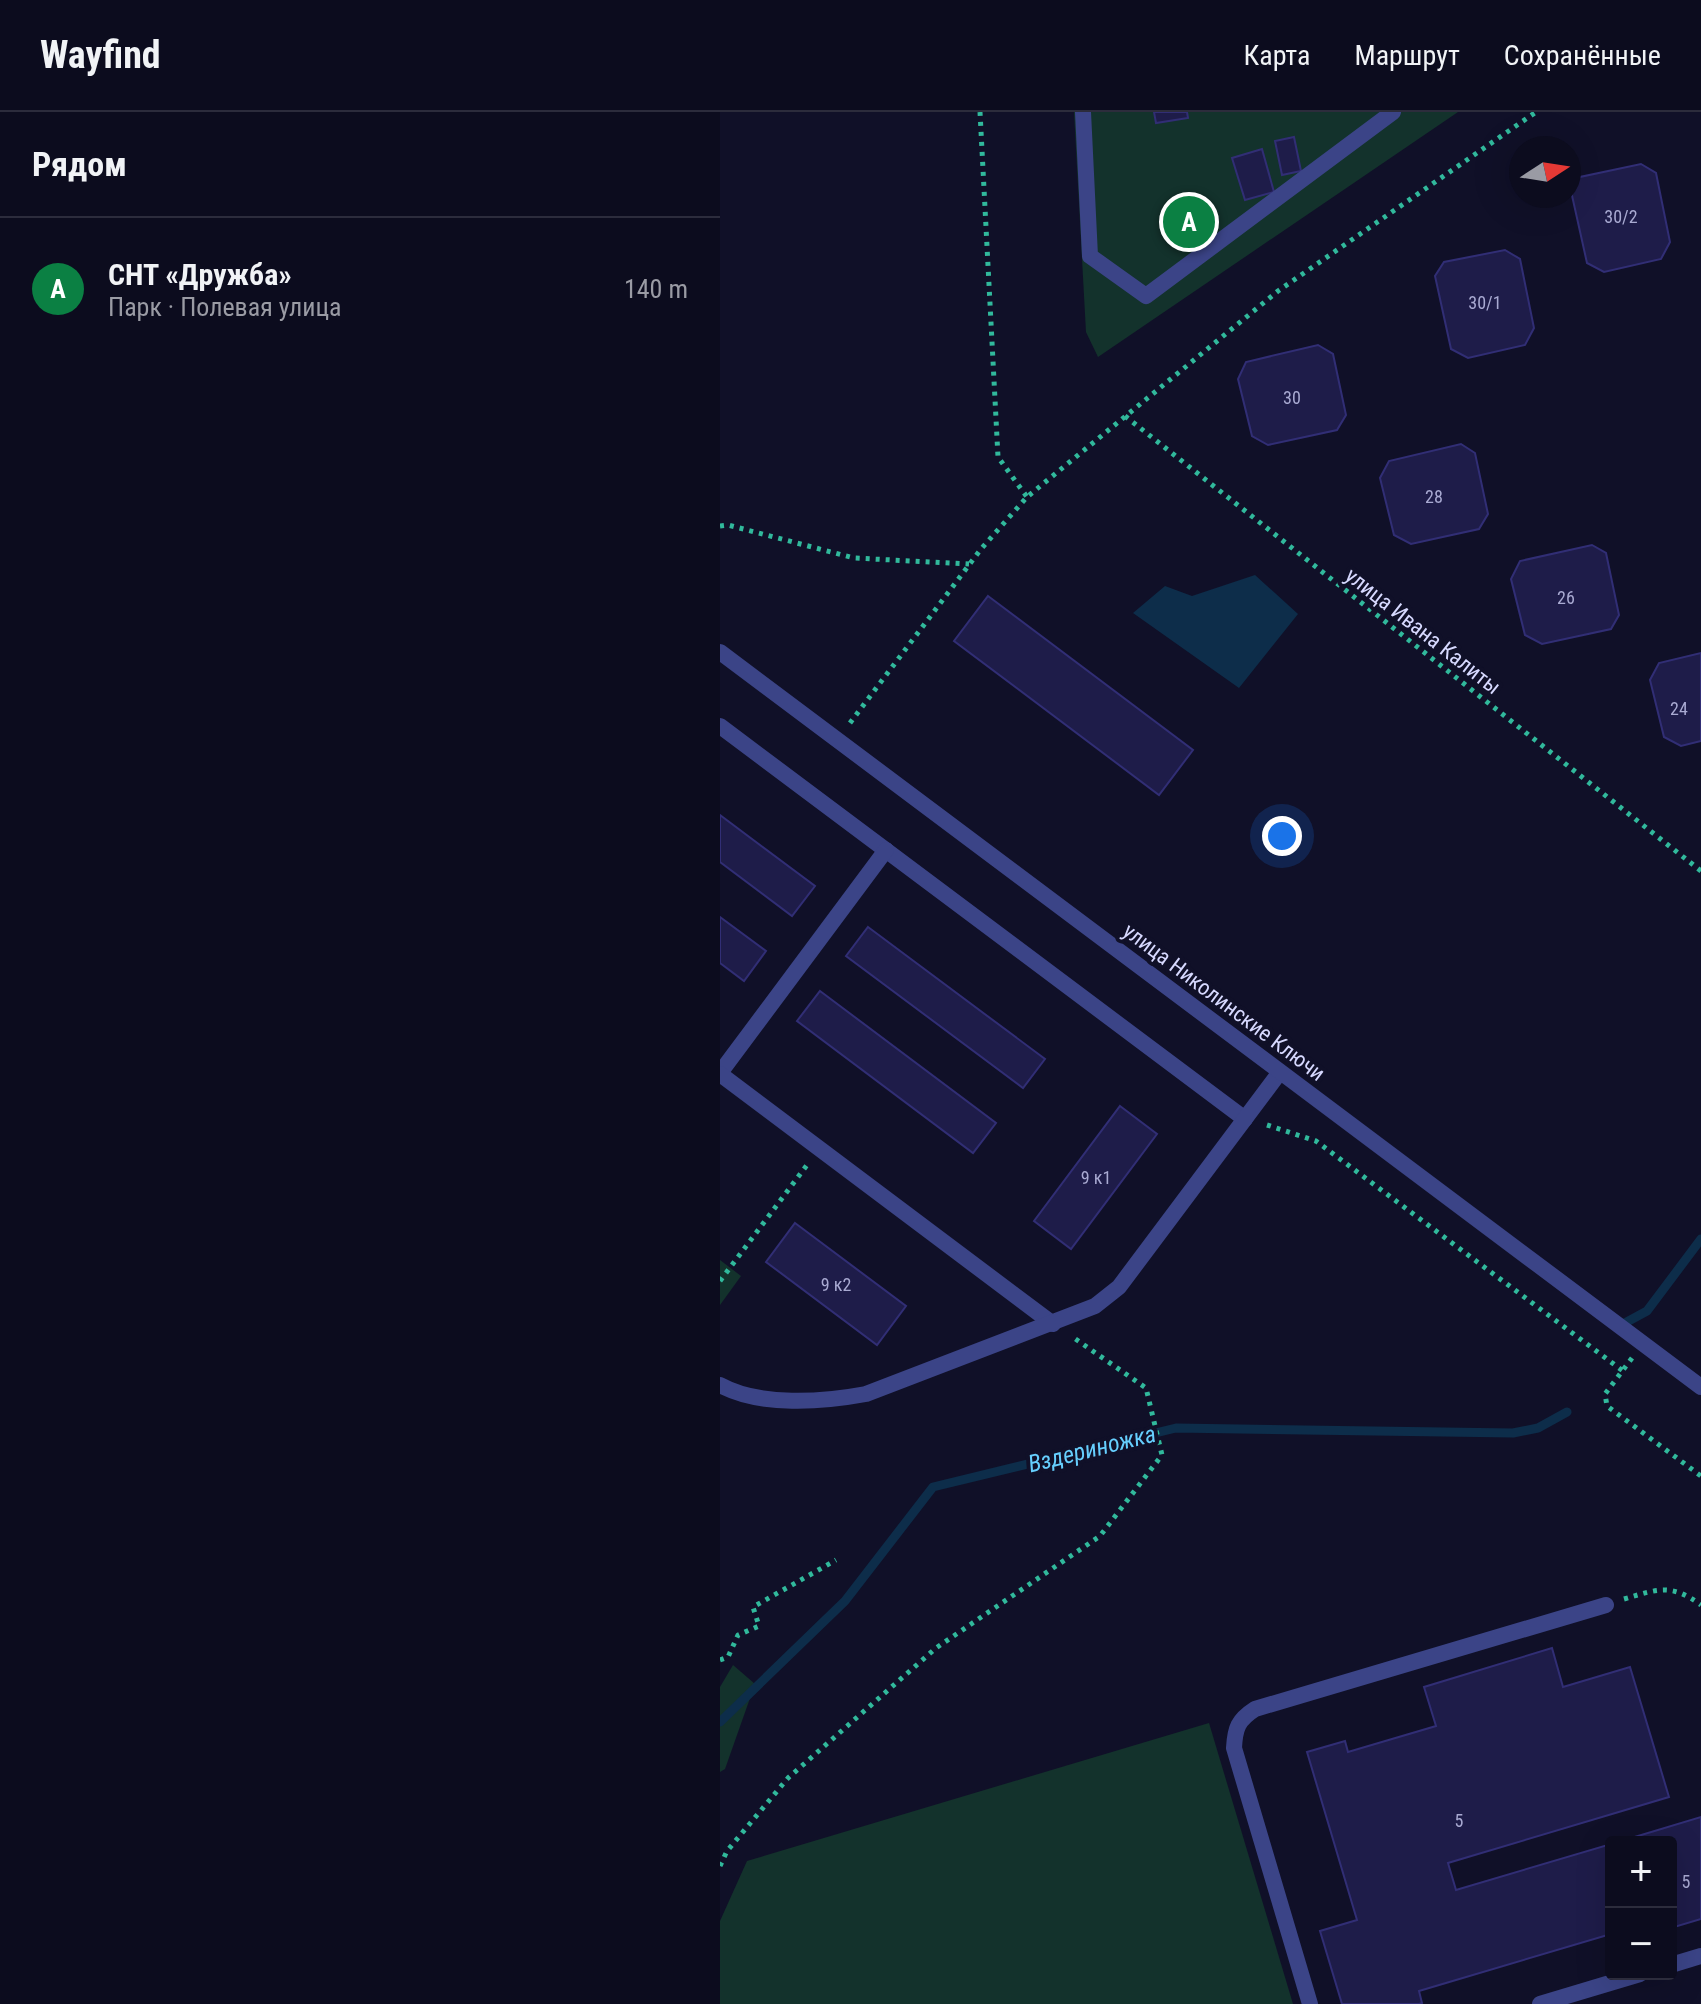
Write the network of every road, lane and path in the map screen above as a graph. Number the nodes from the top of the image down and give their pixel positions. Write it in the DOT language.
graph roads {
  1 [pos="980,112"];
  2 [pos="1083,112"];
  3 [pos="1393,112"];
  4 [pos="1536,112"];
  5 [pos="1125,416"];
  6 [pos="1027,497"];
  7 [pos="720,526"];
  8 [pos="969,564"];
  9 [pos="720,652"];
  10 [pos="720,726"];
  11 [pos="837,740"];
  12 [pos="886,850"];
  13 [pos="1701,871"];
  14 [pos="1280,1072"];
  15 [pos="720,1073"];
  16 [pos="1245,1119"];
  17 [pos="819,1148"];
  18 [pos="720,1281"];
  19 [pos="1053,1324"];
  20 [pos="1643,1343"];
  21 [pos="1623,1371"];
  22 [pos="720,1385"];
  23 [pos="1701,1387"];
  24 [pos="1701,1476"];
  25 [pos="836,1560"];
  26 [pos="1606,1605"];
  27 [pos="1701,1605"];
  28 [pos="720,1660"];
  29 [pos="720,1866"];
  30 [pos="1701,1956"];
  31 [pos="1677,1963"];
  32 [pos="1620,1980"];
  33 [pos="1310,2004"];
  34 [pos="1540,2004"];
  1 -- 6 [label="path"];
  2 -- 3 [label="street"];
  4 -- 5 [label="path"];
  5 -- 6 [label="path"];
  5 -- 13 [label="path, улица Ивана Калиты"];
  6 -- 8 [label="path"];
  7 -- 8 [label="path"];
  8 -- 11 [label="path"];
  9 -- 11 [label="street, улица Николинские Ключи"];
  10 -- 12 [label="street"];
  11 -- 14 [label="street, улица Николинские Ключи"];
  12 -- 15 [label="street"];
  12 -- 16 [label="street"];
  14 -- 16 [label="street"];
  14 -- 20 [label="street, улица Николинские Ключи"];
  15 -- 17 [label="street"];
  16 -- 19 [label="street"];
  16 -- 21 [label="path"];
  17 -- 18 [label="path"];
  17 -- 19 [label="street"];
  19 -- 22 [label="street"];
  19 -- 29 [label="path"];
  20 -- 21 [label="path"];
  20 -- 23 [label="street, улица Николинские Ключи"];
  21 -- 24 [label="path"];
  25 -- 28 [label="path"];
  26 -- 27 [label="path"];
  26 -- 33 [label="street"];
  30 -- 31 [label="street"];
  32 -- 34 [label="street"];
}
